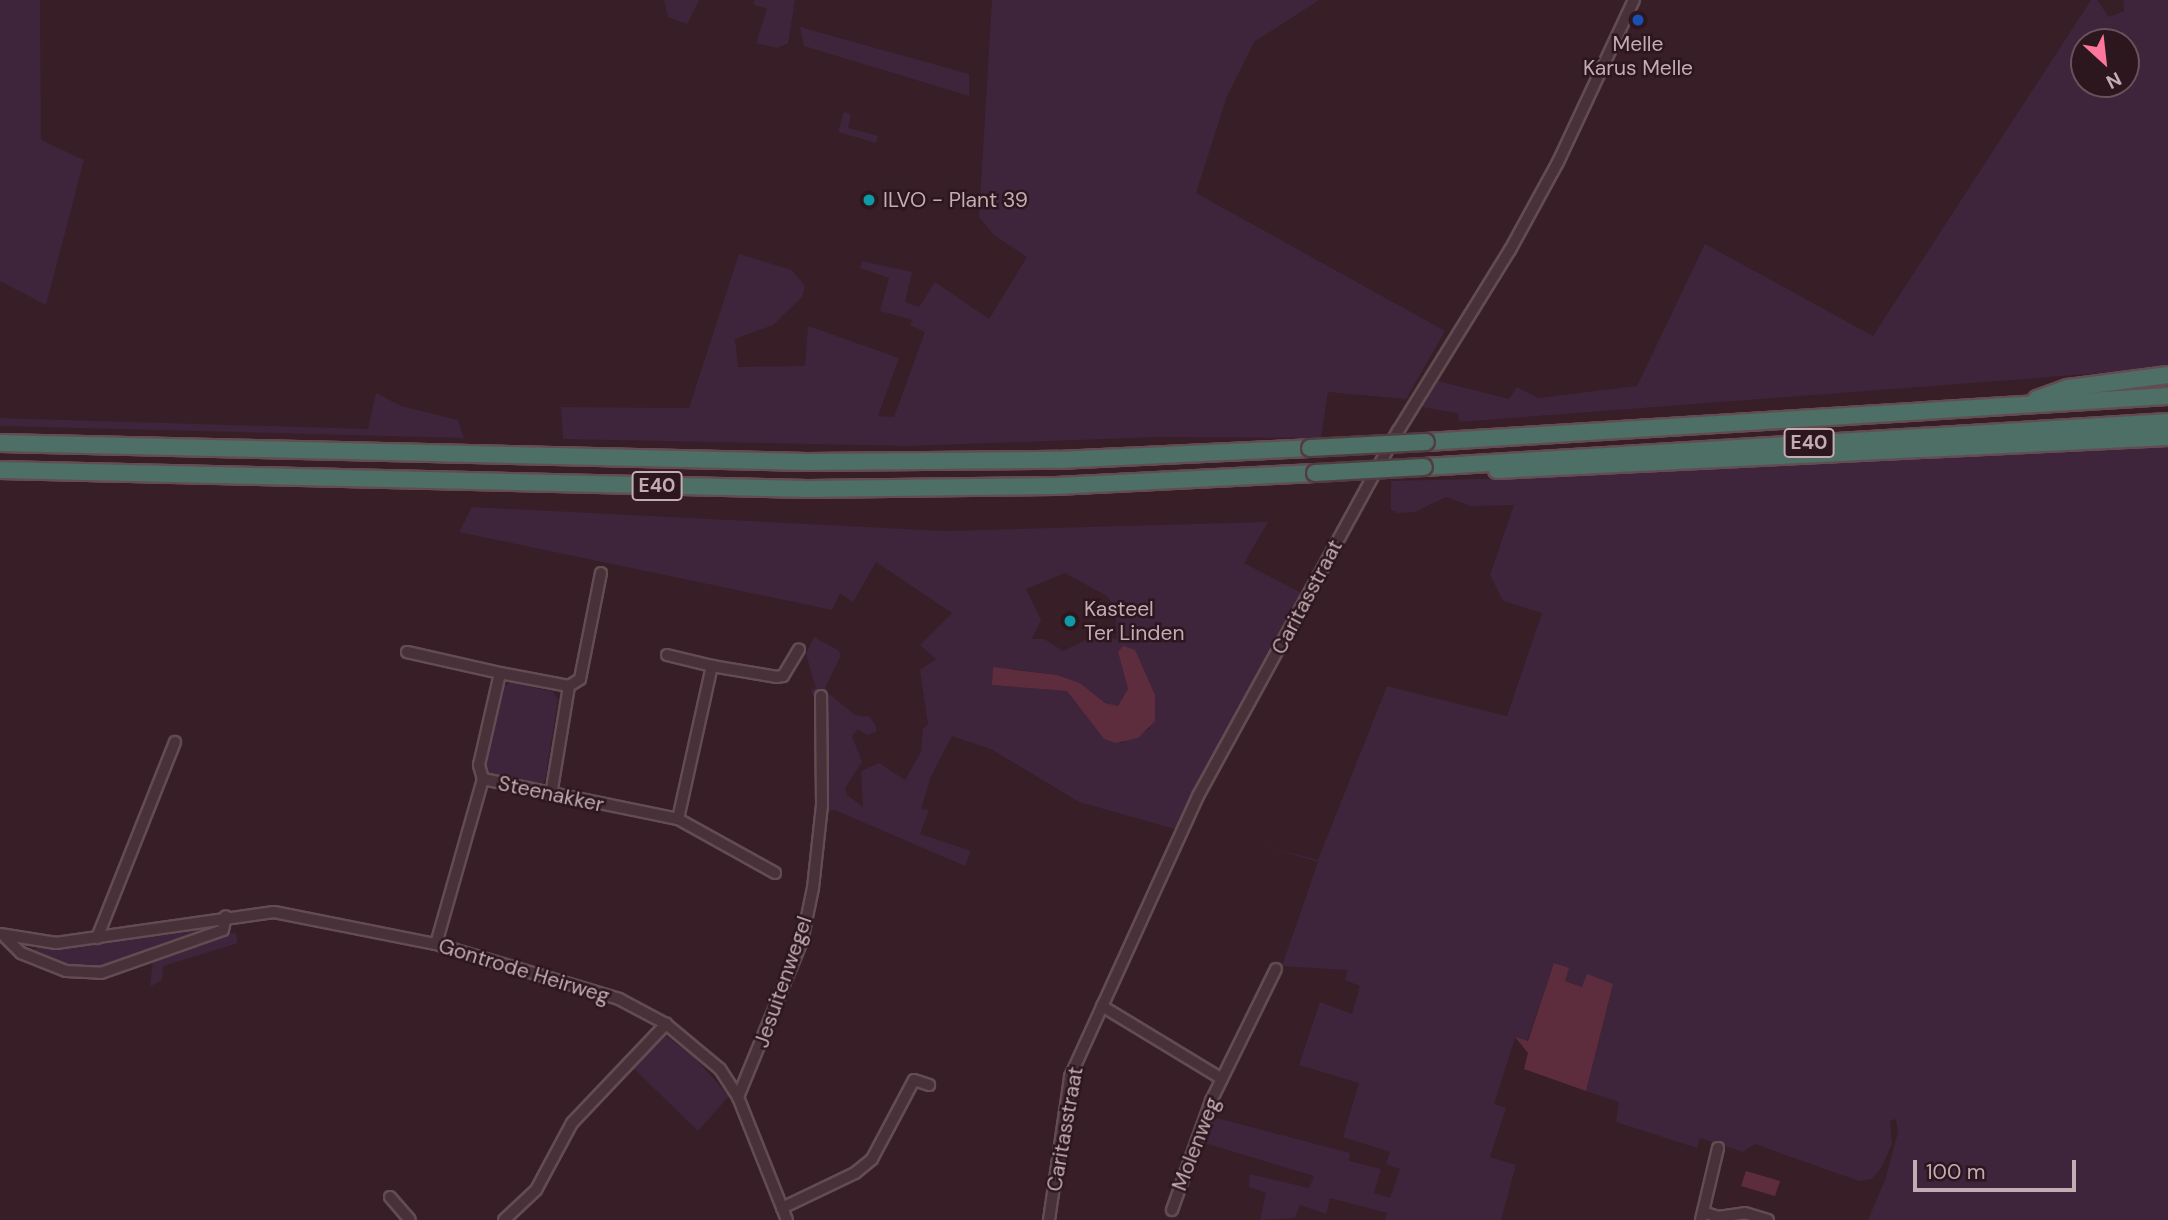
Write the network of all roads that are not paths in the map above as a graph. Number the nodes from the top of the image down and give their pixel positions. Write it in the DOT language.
graph roads {
  1 [pos="1634,0"];
  2 [pos="2168,375"];
  3 [pos="2168,396"];
  4 [pos="2020,406"];
  5 [pos="2168,422"];
  6 [pos="2168,437"];
  7 [pos="0,443"];
  8 [pos="1449,465"];
  9 [pos="0,470"];
  10 [pos="601,573"];
  11 [pos="799,649"];
  12 [pos="407,652"];
  13 [pos="667,656"];
  14 [pos="712,666"];
  15 [pos="500,673"];
  16 [pos="569,687"];
  17 [pos="821,696"];
  18 [pos="175,742"];
  19 [pos="483,779"];
  20 [pos="551,795"];
  21 [pos="678,819"];
  22 [pos="775,873"];
  23 [pos="226,916"];
  24 [pos="3,935"];
  25 [pos="97,938"];
  26 [pos="436,944"];
  27 [pos="1276,969"];
  28 [pos="1102,1006"];
  29 [pos="666,1024"];
  30 [pos="1222,1079"];
  31 [pos="929,1085"];
  32 [pos="738,1097"];
  33 [pos="1718,1148"];
  34 [pos="390,1197"];
  35 [pos="782,1208"];
  36 [pos="1172,1210"];
  37 [pos="1702,1216"];
  38 [pos="410,1220"];
  39 [pos="504,1220"];
  40 [pos="787,1220"];
  41 [pos="1049,1220"];
  42 [pos="1768,1220"];
  1 -- 28 [label="street, Caritasstraat"];
  2 -- 4 [label="highway"];
  3 -- 4 [label="highway, E40"];
  4 -- 7 [label="highway, E40, bridge"];
  5 -- 8 [label="highway, E40"];
  6 -- 8 [label="highway"];
  8 -- 9 [label="highway, E40, bridge"];
  10 -- 16 [label="street"];
  11 -- 14 [label="street"];
  12 -- 15 [label="street"];
  13 -- 14 [label="street"];
  14 -- 21 [label="street"];
  15 -- 16 [label="street"];
  15 -- 19 [label="street"];
  16 -- 20 [label="street"];
  17 -- 32 [label="street, Jesuitenwegel"];
  18 -- 25 [label="street"];
  19 -- 20 [label="street, Steenakker"];
  19 -- 26 [label="street, Steenakker"];
  20 -- 21 [label="street, Steenakker"];
  21 -- 22 [label="street, Steenakker"];
  23 -- 24 [label="street, Gontrode Heirweg"];
  23 -- 25 [label="street, Gontrode Heirweg"];
  23 -- 26 [label="street, Gontrode Heirweg"];
  24 -- 25 [label="street, Gontrode Heirweg"];
  26 -- 29 [label="street, Gontrode Heirweg"];
  27 -- 30 [label="street, Molenweg"];
  28 -- 30 [label="street, Molenweg"];
  28 -- 41 [label="street, Caritasstraat"];
  29 -- 32 [label="street, Gontrode Heirweg"];
  29 -- 39 [label="street"];
  30 -- 36 [label="street, Molenweg"];
  31 -- 35 [label="street"];
  32 -- 35 [label="street, Gontrode Heirweg"];
  33 -- 37 [label="street"];
  34 -- 38 [label="street"];
  35 -- 40 [label="street, Gontrode Heirweg"];
  37 -- 42 [label="street"];
}
